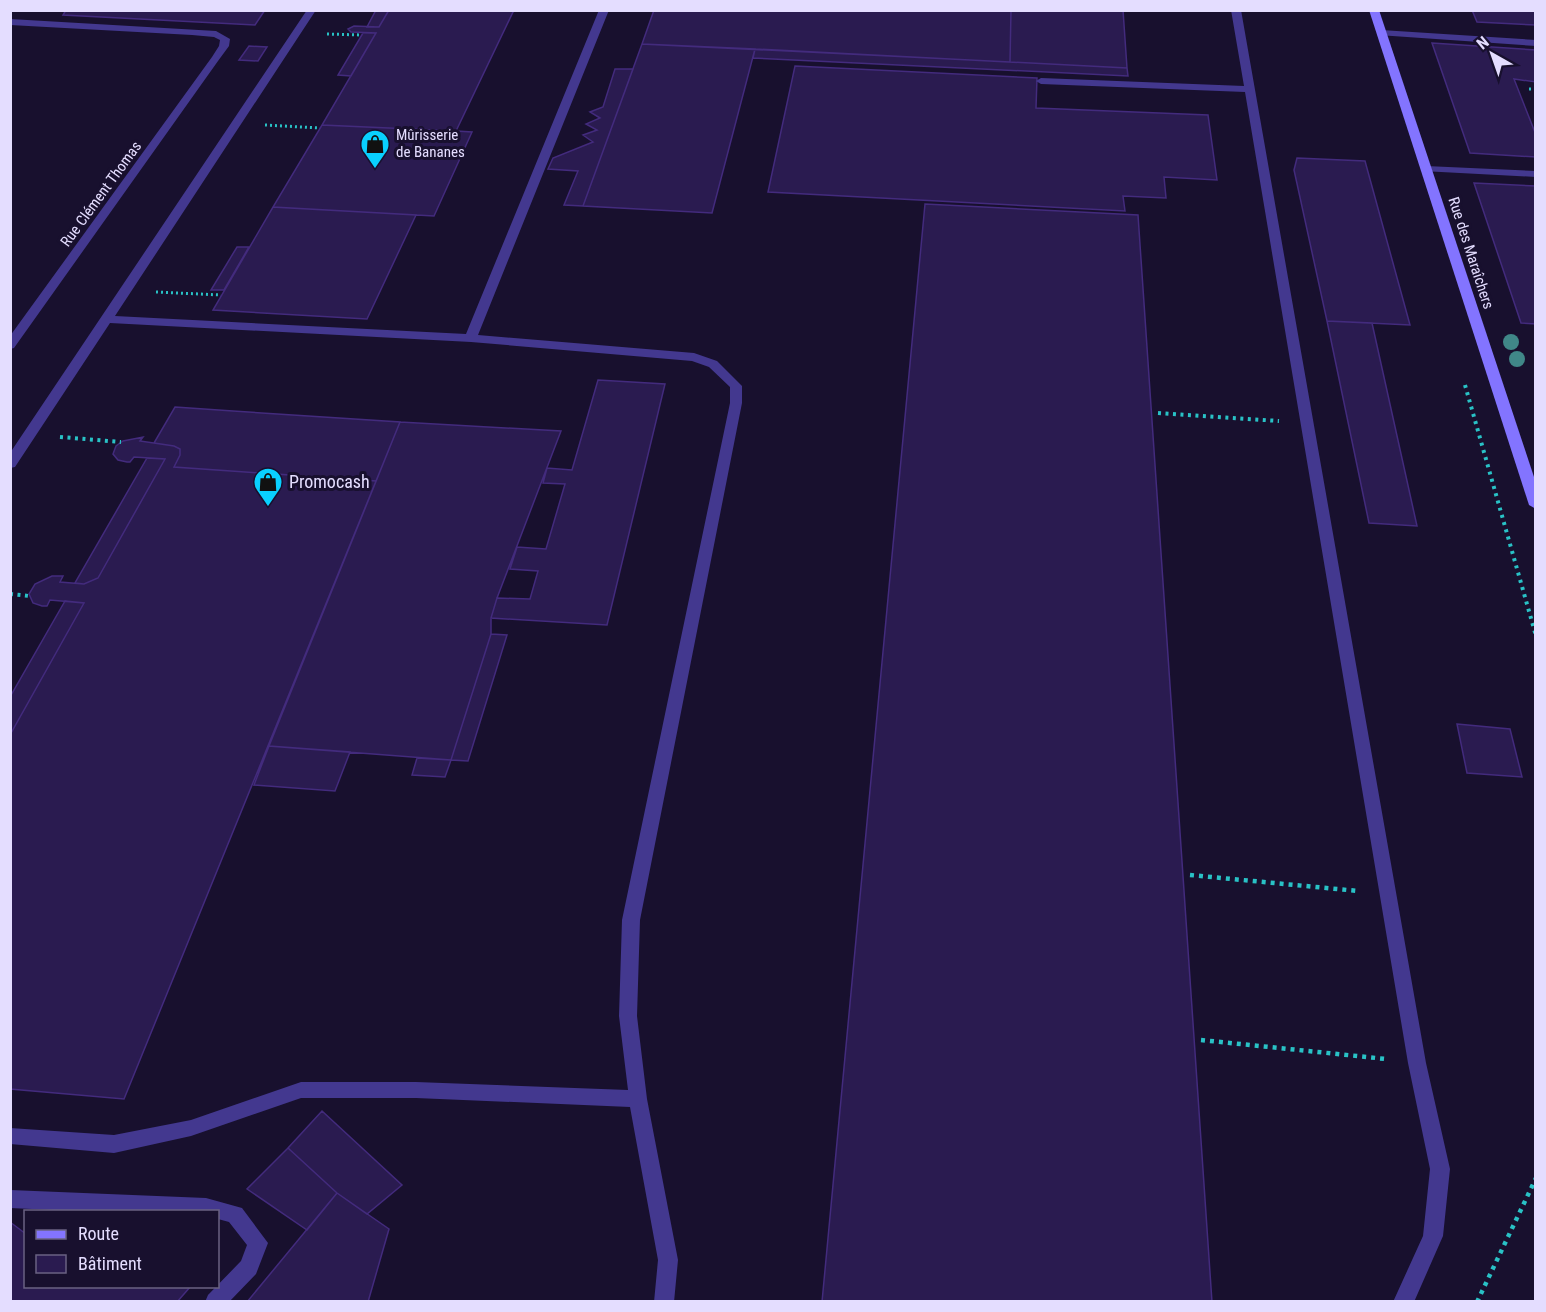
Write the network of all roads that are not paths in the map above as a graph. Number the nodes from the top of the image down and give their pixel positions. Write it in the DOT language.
graph roads {
  1 [pos="312,10"];
  2 [pos="604,10"];
  3 [pos="1236,10"];
  4 [pos="1374,10"];
  5 [pos="79,16"];
  6 [pos="10,22"];
  7 [pos="71,25"];
  8 [pos="1382,33"];
  9 [pos="1536,43"];
  10 [pos="1041,81"];
  11 [pos="1250,89"];
  12 [pos="1426,170"];
  13 [pos="1536,174"];
  14 [pos="107,319"];
  15 [pos="471,338"];
  16 [pos="10,345"];
  17 [pos="10,464"];
  18 [pos="1536,505"];
  19 [pos="638,1099"];
  20 [pos="10,1136"];
  21 [pos="10,1199"];
  22 [pos="218,1210"];
  23 [pos="219,1210"];
  24 [pos="215,1302"];
  25 [pos="664,1302"];
  26 [pos="1403,1302"];
  1 -- 14 [label="street"];
  2 -- 15 [label="street"];
  3 -- 11 [label="street"];
  4 -- 8 [label="main road, Rue des Maraîchers"];
  5 -- 7 [label="street"];
  6 -- 7 [label="street"];
  7 -- 16 [label="street, Rue Clément Thomas"];
  8 -- 9 [label="street"];
  8 -- 12 [label="main road, Rue des Maraîchers"];
  10 -- 11 [label="street"];
  11 -- 26 [label="street"];
  12 -- 13 [label="street"];
  12 -- 18 [label="main road, Rue des Maraîchers"];
  14 -- 15 [label="street"];
  14 -- 17 [label="street"];
  15 -- 19 [label="street"];
  19 -- 20 [label="street"];
  19 -- 25 [label="street"];
  21 -- 22 [label="street"];
  23 -- 24 [label="street"];
}
